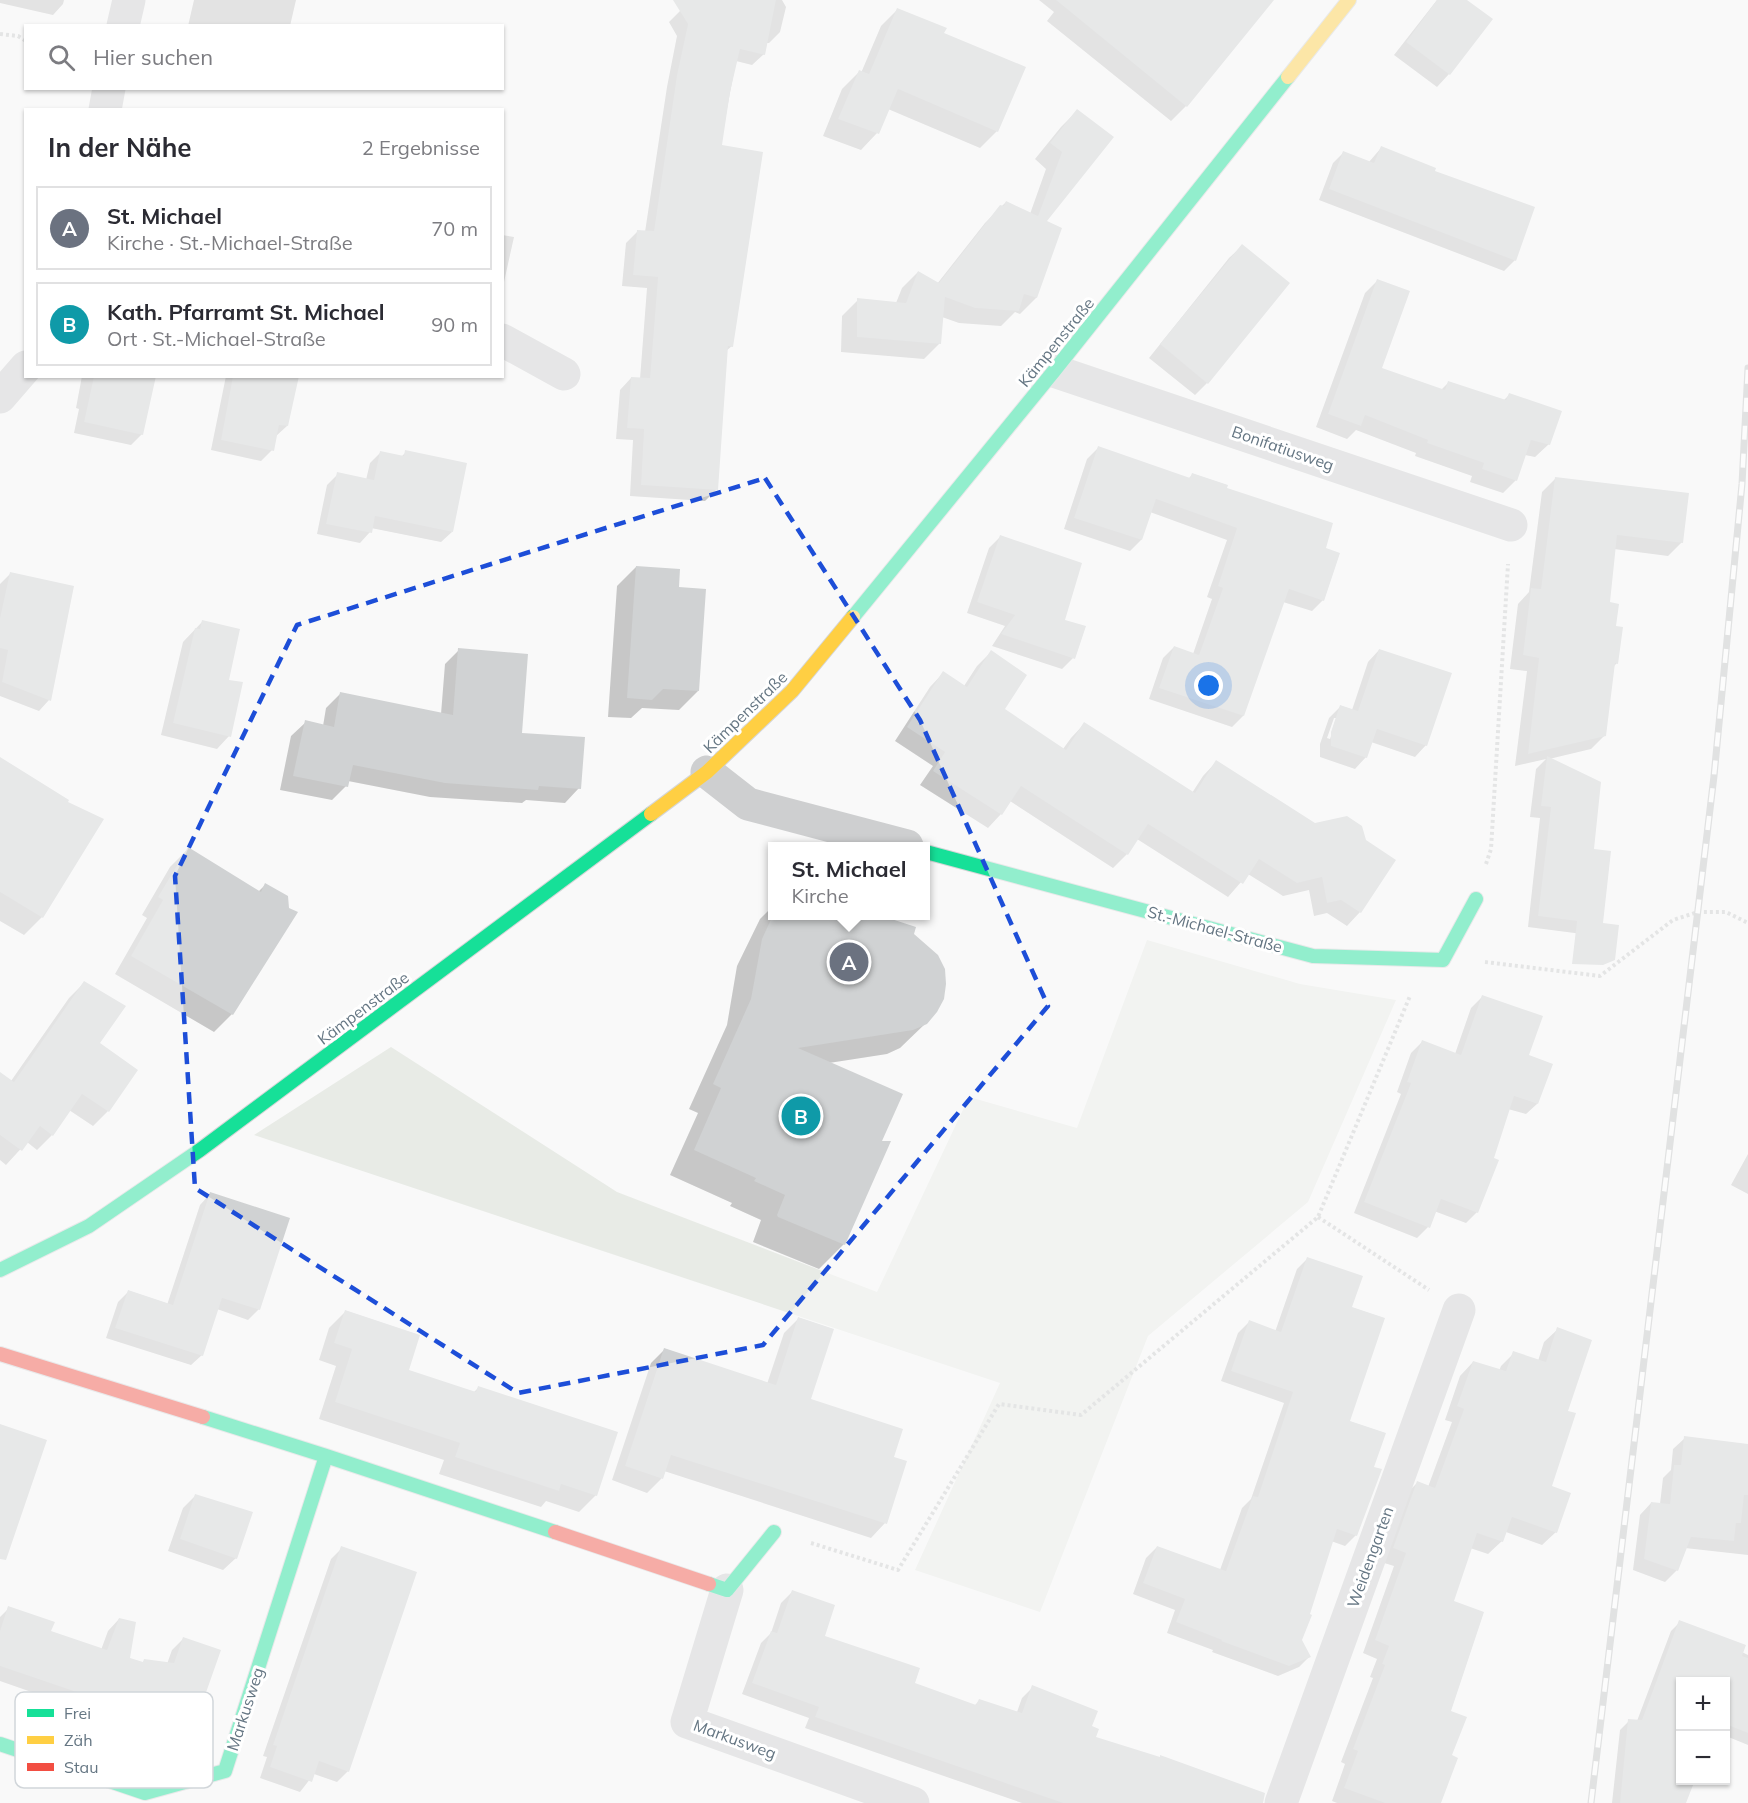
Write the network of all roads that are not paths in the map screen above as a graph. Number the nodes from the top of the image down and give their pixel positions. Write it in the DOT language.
graph roads {
  1 [pos="129,0"];
  2 [pos="1349,0"];
  3 [pos="123,24"];
  4 [pos="109,90"];
  5 [pos="105,108"];
  6 [pos="504,341"];
  7 [pos="24,369"];
  8 [pos="1054,371"];
  9 [pos="564,374"];
  10 [pos="0,397"];
  11 [pos="1511,525"];
  12 [pos="707,772"];
  13 [pos="892,842"];
  14 [pos="930,853"];
  15 [pos="1476,899"];
  16 [pos="0,1270"];
  17 [pos="1459,1310"];
  18 [pos="0,1354"];
  19 [pos="326,1456"];
  20 [pos="774,1532"];
  21 [pos="727,1590"];
  22 [pos="0,1744"];
  23 [pos="15,1749"];
  24 [pos="213,1774"];
  25 [pos="130,1788"];
  26 [pos="163,1788"];
  27 [pos="913,1803"];
  28 [pos="1281,1803"];
  1 -- 3 [label="street"];
  2 -- 8 [label="street, Kämpenstraße"];
  4 -- 5 [label="street"];
  6 -- 9 [label="street"];
  7 -- 10 [label="street"];
  8 -- 11 [label="street, Bonifatiusweg"];
  8 -- 12 [label="street, Kämpenstraße"];
  12 -- 13 [label="street"];
  12 -- 16 [label="street, Kämpenstraße"];
  14 -- 15 [label="street, St.-Michael-Straße"];
  17 -- 28 [label="street, Weidengarten"];
  18 -- 19 [label="street"];
  19 -- 21 [label="street"];
  19 -- 24 [label="street, Markusweg"];
  20 -- 21 [label="street, Markusweg"];
  21 -- 27 [label="street, Markusweg"];
  22 -- 23 [label="street, Markusweg"];
  25 -- 26 [label="street, Markusweg"];
}
